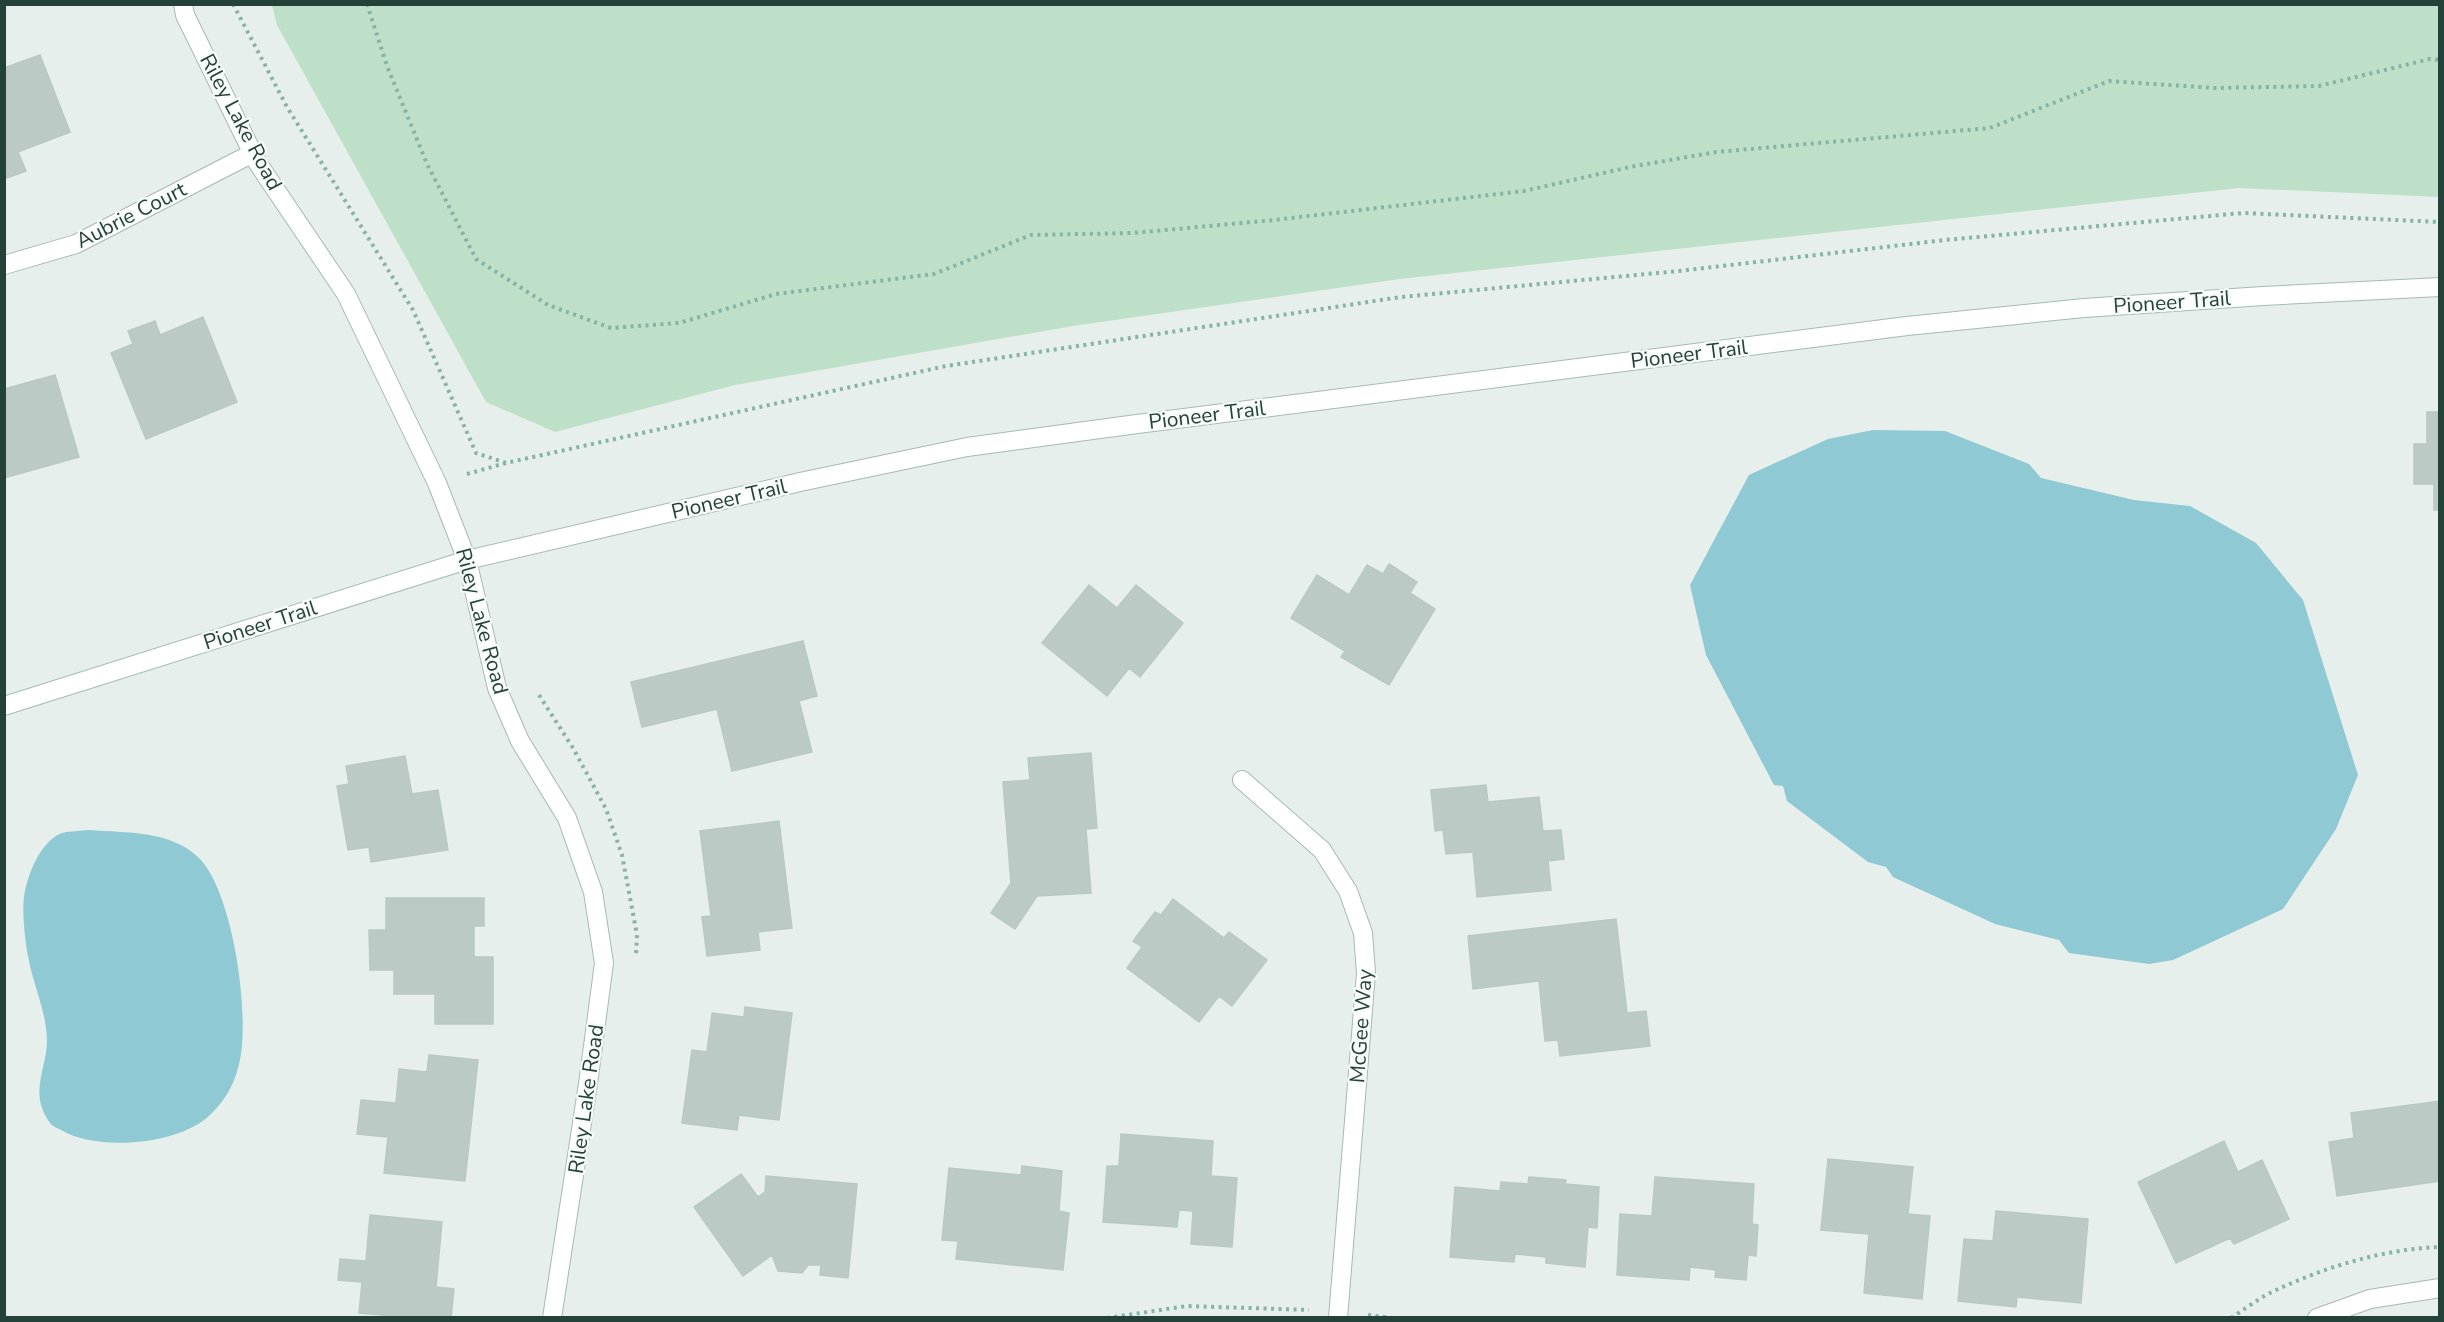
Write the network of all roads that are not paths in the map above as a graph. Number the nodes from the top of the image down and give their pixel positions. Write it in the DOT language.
graph roads {
  1 [pos="183,4"];
  2 [pos="253,153"];
  3 [pos="4,266"];
  4 [pos="2439,287"];
  5 [pos="467,560"];
  6 [pos="4,706"];
  7 [pos="1242,780"];
  8 [pos="2439,1288"];
  9 [pos="1339,1315"];
  10 [pos="552,1317"];
  11 [pos="2317,1317"];
  1 -- 2 [label="main road, Riley Lake Road"];
  2 -- 3 [label="main road, Aubrie Court"];
  2 -- 5 [label="main road, Riley Lake Road"];
  4 -- 5 [label="main road, Pioneer Trail"];
  5 -- 6 [label="main road, Pioneer Trail"];
  5 -- 10 [label="main road, Riley Lake Road"];
  7 -- 9 [label="main road, McGee Way"];
  8 -- 11 [label="main road"];
}
